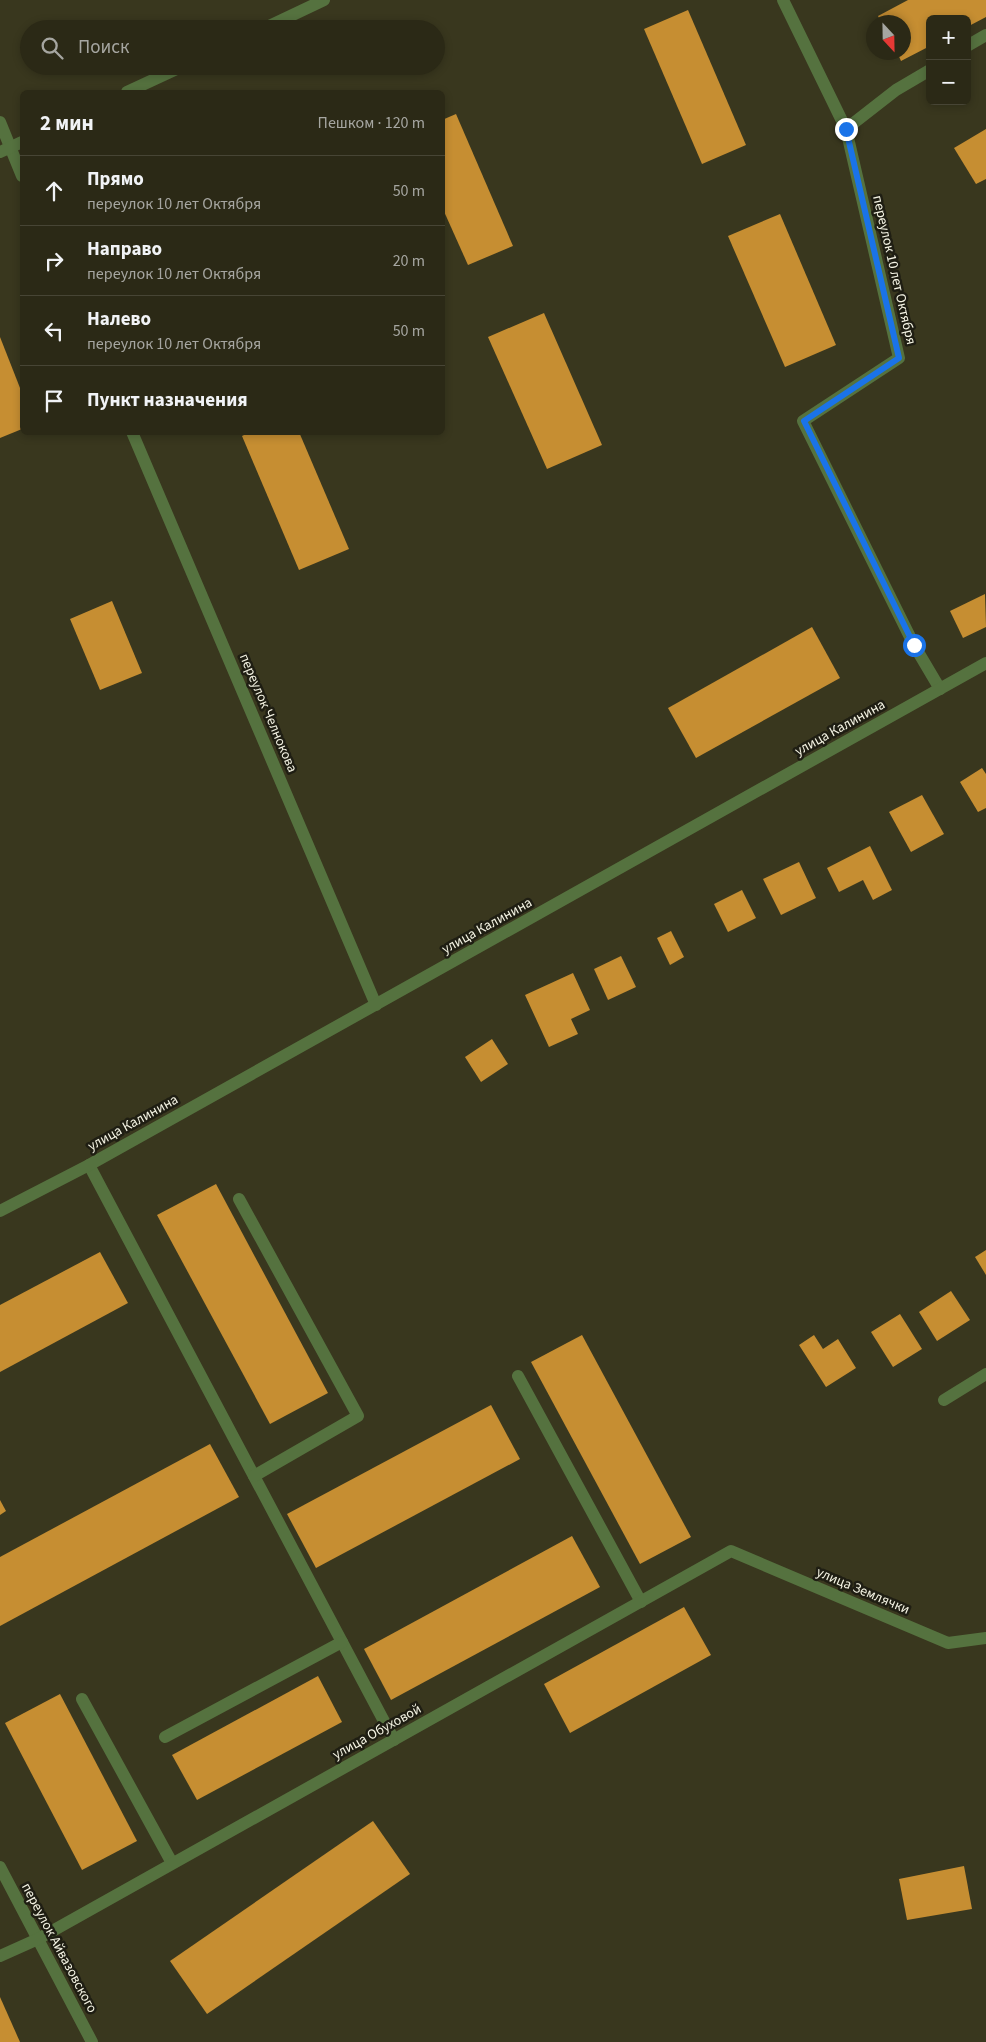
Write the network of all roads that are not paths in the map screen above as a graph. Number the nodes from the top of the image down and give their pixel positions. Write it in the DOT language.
graph roads {
  1 [pos="324,0"];
  2 [pos="783,0"];
  3 [pos="282,20"];
  4 [pos="986,35"];
  5 [pos="971,44"];
  6 [pos="926,72"];
  7 [pos="164,75"];
  8 [pos="131,90"];
  9 [pos="0,122"];
  10 [pos="846,129"];
  11 [pos="20,143"];
  12 [pos="5,150"];
  13 [pos="20,173"];
  14 [pos="133,435"];
  15 [pos="986,663"];
  16 [pos="940,689"];
  17 [pos="376,1005"];
  18 [pos="89,1165"];
  19 [pos="239,1199"];
  20 [pos="0,1211"];
  21 [pos="986,1374"];
  22 [pos="518,1376"];
  23 [pos="944,1400"];
  24 [pos="254,1476"];
  25 [pos="732,1551"];
  26 [pos="641,1602"];
  27 [pos="986,1638"];
  28 [pos="342,1642"];
  29 [pos="82,1699"];
  30 [pos="164,1737"];
  31 [pos="394,1740"];
  32 [pos="172,1863"];
  33 [pos="0,1867"];
  34 [pos="38,1939"];
  35 [pos="0,1956"];
  36 [pos="92,2042"];
  1 -- 3 [label="street"];
  2 -- 10 [label="street, переулок 10 лет Октября"];
  4 -- 5 [label="street"];
  6 -- 10 [label="street"];
  7 -- 8 [label="street"];
  9 -- 12 [label="street"];
  10 -- 16 [label="street, переулок 10 лет Октября"];
  11 -- 12 [label="street"];
  12 -- 13 [label="street"];
  14 -- 17 [label="street, переулок Челнокова"];
  15 -- 16 [label="street, улица Калинина"];
  16 -- 17 [label="street, улица Калинина"];
  17 -- 18 [label="street, улица Калинина"];
  18 -- 20 [label="street, улица Калинина"];
  18 -- 24 [label="street"];
  19 -- 24 [label="street"];
  21 -- 23 [label="street"];
  22 -- 26 [label="street"];
  24 -- 28 [label="street"];
  25 -- 26 [label="street, улица Обуховой"];
  25 -- 27 [label="street, улица Землячки"];
  26 -- 31 [label="street, улица Обуховой"];
  28 -- 30 [label="street"];
  28 -- 31 [label="street"];
  29 -- 32 [label="street"];
  31 -- 32 [label="street, улица Обуховой"];
  32 -- 34 [label="street, улица Обуховой"];
  33 -- 34 [label="street, переулок Айвазовского"];
  34 -- 35 [label="street, улица Обуховой"];
  34 -- 36 [label="street, переулок Айвазовского"];
}
